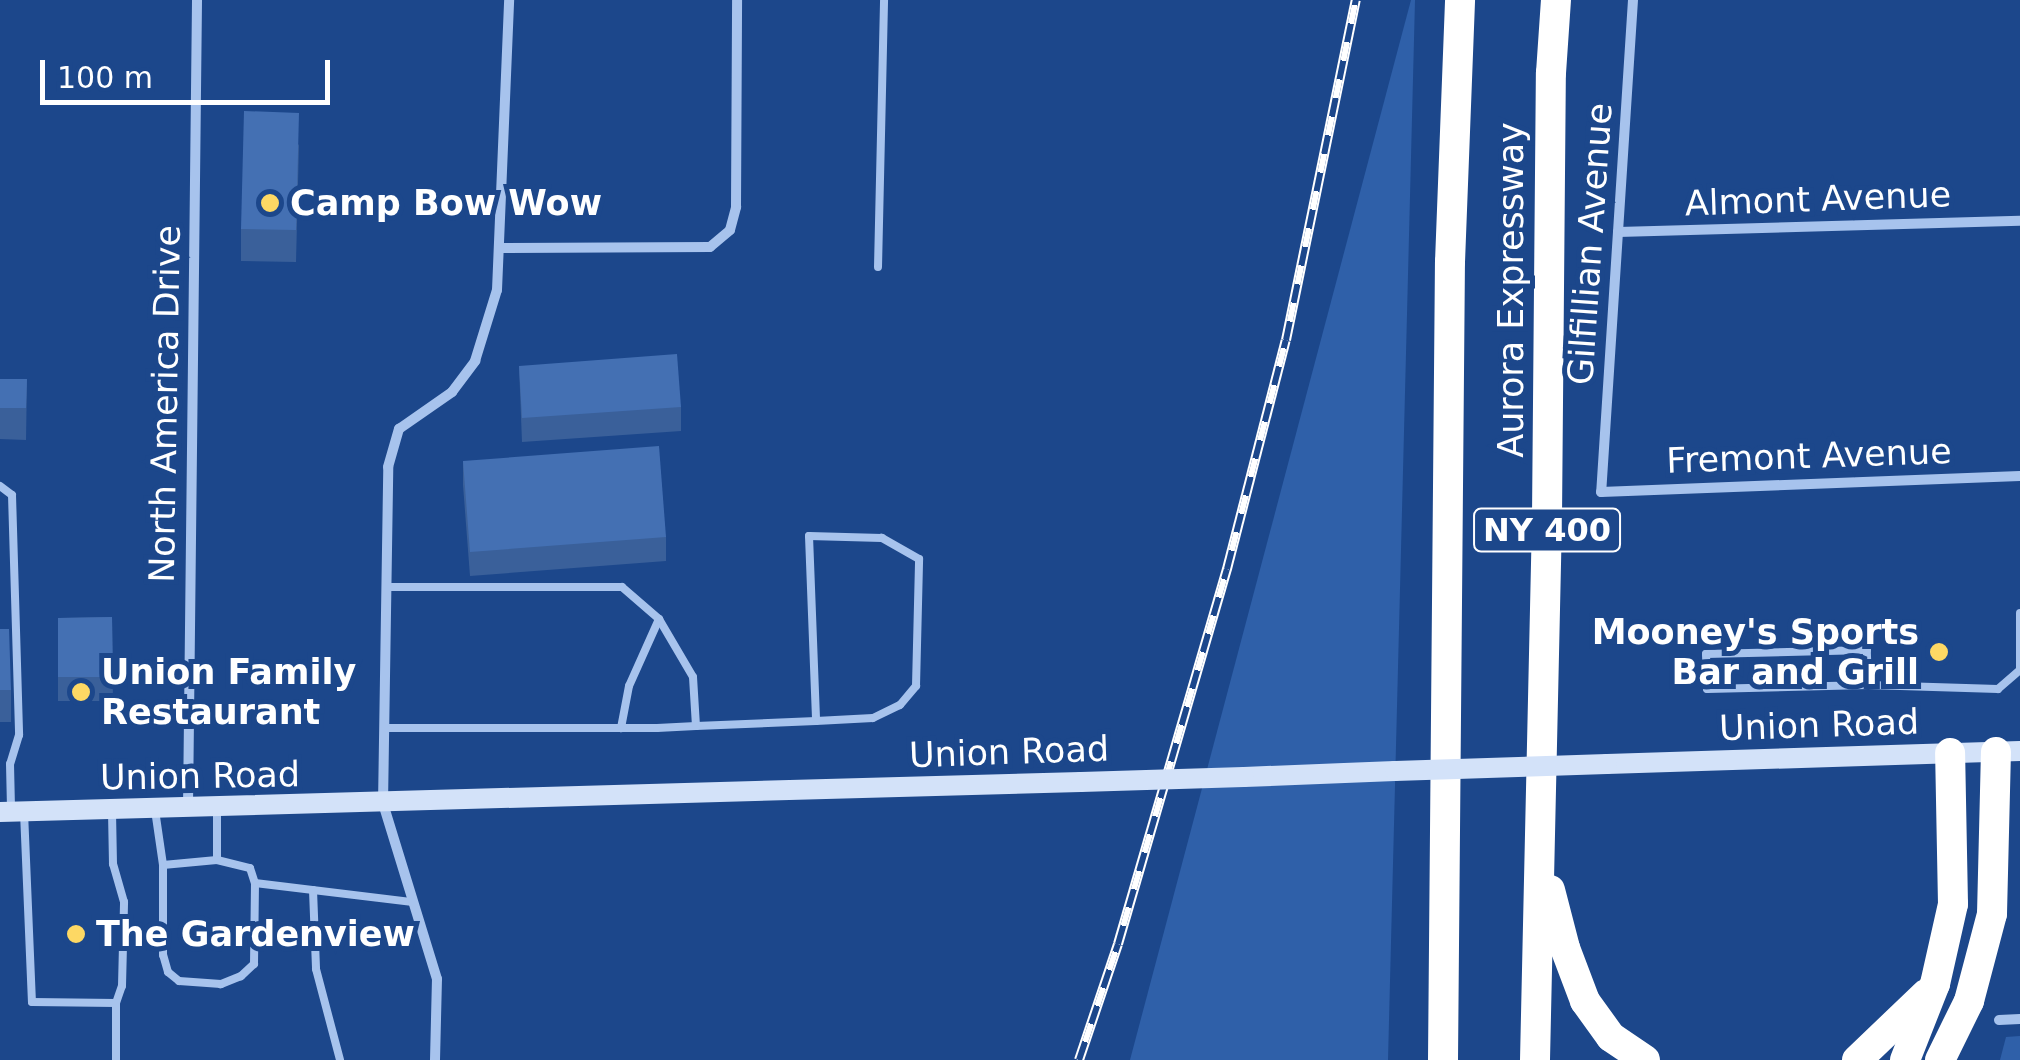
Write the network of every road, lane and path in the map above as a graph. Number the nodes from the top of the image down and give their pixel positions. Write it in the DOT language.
graph roads {
  1 [pos="197,0"];
  2 [pos="509,0"];
  3 [pos="737,0"];
  4 [pos="884,0"];
  5 [pos="1460,0"];
  6 [pos="1556,0"];
  7 [pos="1633,0"];
  8 [pos="2020,221"];
  9 [pos="1618,232"];
  10 [pos="500,248"];
  11 [pos="878,267"];
  12 [pos="2020,476"];
  13 [pos="0,486"];
  14 [pos="1601,492"];
  15 [pos="386,586"];
  16 [pos="2020,613"];
  17 [pos="659,618"];
  18 [pos="0,634"];
  19 [pos="16,634"];
  20 [pos="2020,670"];
  21 [pos="1868,685"];
  22 [pos="816,721"];
  23 [pos="696,726"];
  24 [pos="384,728"];
  25 [pos="621,728"];
  26 [pos="2008,751"];
  27 [pos="1950,753"];
  28 [pos="382,804"];
  29 [pos="188,808"];
  30 [pos="217,808"];
  31 [pos="154,809"];
  32 [pos="112,810"];
  33 [pos="12,812"];
  34 [pos="1541,850"];
  35 [pos="217,860"];
  36 [pos="163,865"];
  37 [pos="255,884"];
  38 [pos="313,890"];
  39 [pos="412,902"];
  40 [pos="1935,984"];
  41 [pos="116,1003"];
  42 [pos="2000,1020"];
  43 [pos="2020,1020"];
  44 [pos="116,1060"];
  45 [pos="340,1060"];
  46 [pos="435,1060"];
  47 [pos="1442,1060"];
  48 [pos="1534,1060"];
  49 [pos="1645,1060"];
  50 [pos="1857,1060"];
  51 [pos="1905,1060"];
  52 [pos="1940,1060"];
  1 -- 29 [label="street, North America Drive"];
  2 -- 10 [label="street"];
  3 -- 10 [label="street"];
  4 -- 11 [label="lane"];
  5 -- 47 [label="highway, Aurora Expressway / NY 400"];
  6 -- 34 [label="highway, Aurora Expressway / NY 400"];
  7 -- 9 [label="street, Gilfillian Avenue"];
  8 -- 9 [label="street, Almont Avenue"];
  9 -- 14 [label="street, Gilfillian Avenue"];
  10 -- 15 [label="street"];
  12 -- 14 [label="street, Fremont Avenue"];
  13 -- 19 [label="lane"];
  15 -- 17 [label="lane"];
  15 -- 24 [label="street"];
  16 -- 20 [label="lane"];
  17 -- 23 [label="lane"];
  17 -- 25 [label="lane"];
  18 -- 19 [label="lane"];
  19 -- 33 [label="lane"];
  20 -- 21 [label="lane"];
  21 -- 21 [label="lane"];
  22 -- 22 [label="lane"];
  22 -- 23 [label="lane"];
  23 -- 25 [label="lane"];
  24 -- 25 [label="lane"];
  24 -- 28 [label="street"];
  26 -- 27 [label="main road, Union Road"];
  26 -- 52 [label="highway"];
  27 -- 28 [label="main road, Union Road, bridge"];
  27 -- 40 [label="highway"];
  28 -- 30 [label="main road, Union Road"];
  28 -- 39 [label="street"];
  29 -- 30 [label="main road, Union Road"];
  29 -- 31 [label="main road, Union Road"];
  30 -- 35 [label="lane"];
  31 -- 32 [label="main road, Union Road"];
  31 -- 36 [label="lane"];
  32 -- 33 [label="main road, Union Road"];
  32 -- 41 [label="lane"];
  33 -- 41 [label="lane"];
  34 -- 48 [label="highway, Aurora Expressway / NY 400"];
  34 -- 49 [label="highway"];
  35 -- 36 [label="lane"];
  35 -- 37 [label="lane"];
  36 -- 37 [label="lane"];
  37 -- 38 [label="lane"];
  38 -- 39 [label="lane"];
  38 -- 45 [label="lane"];
  39 -- 46 [label="street"];
  40 -- 50 [label="highway"];
  40 -- 51 [label="highway"];
  41 -- 44 [label="lane"];
  42 -- 43 [label="street"];
}
